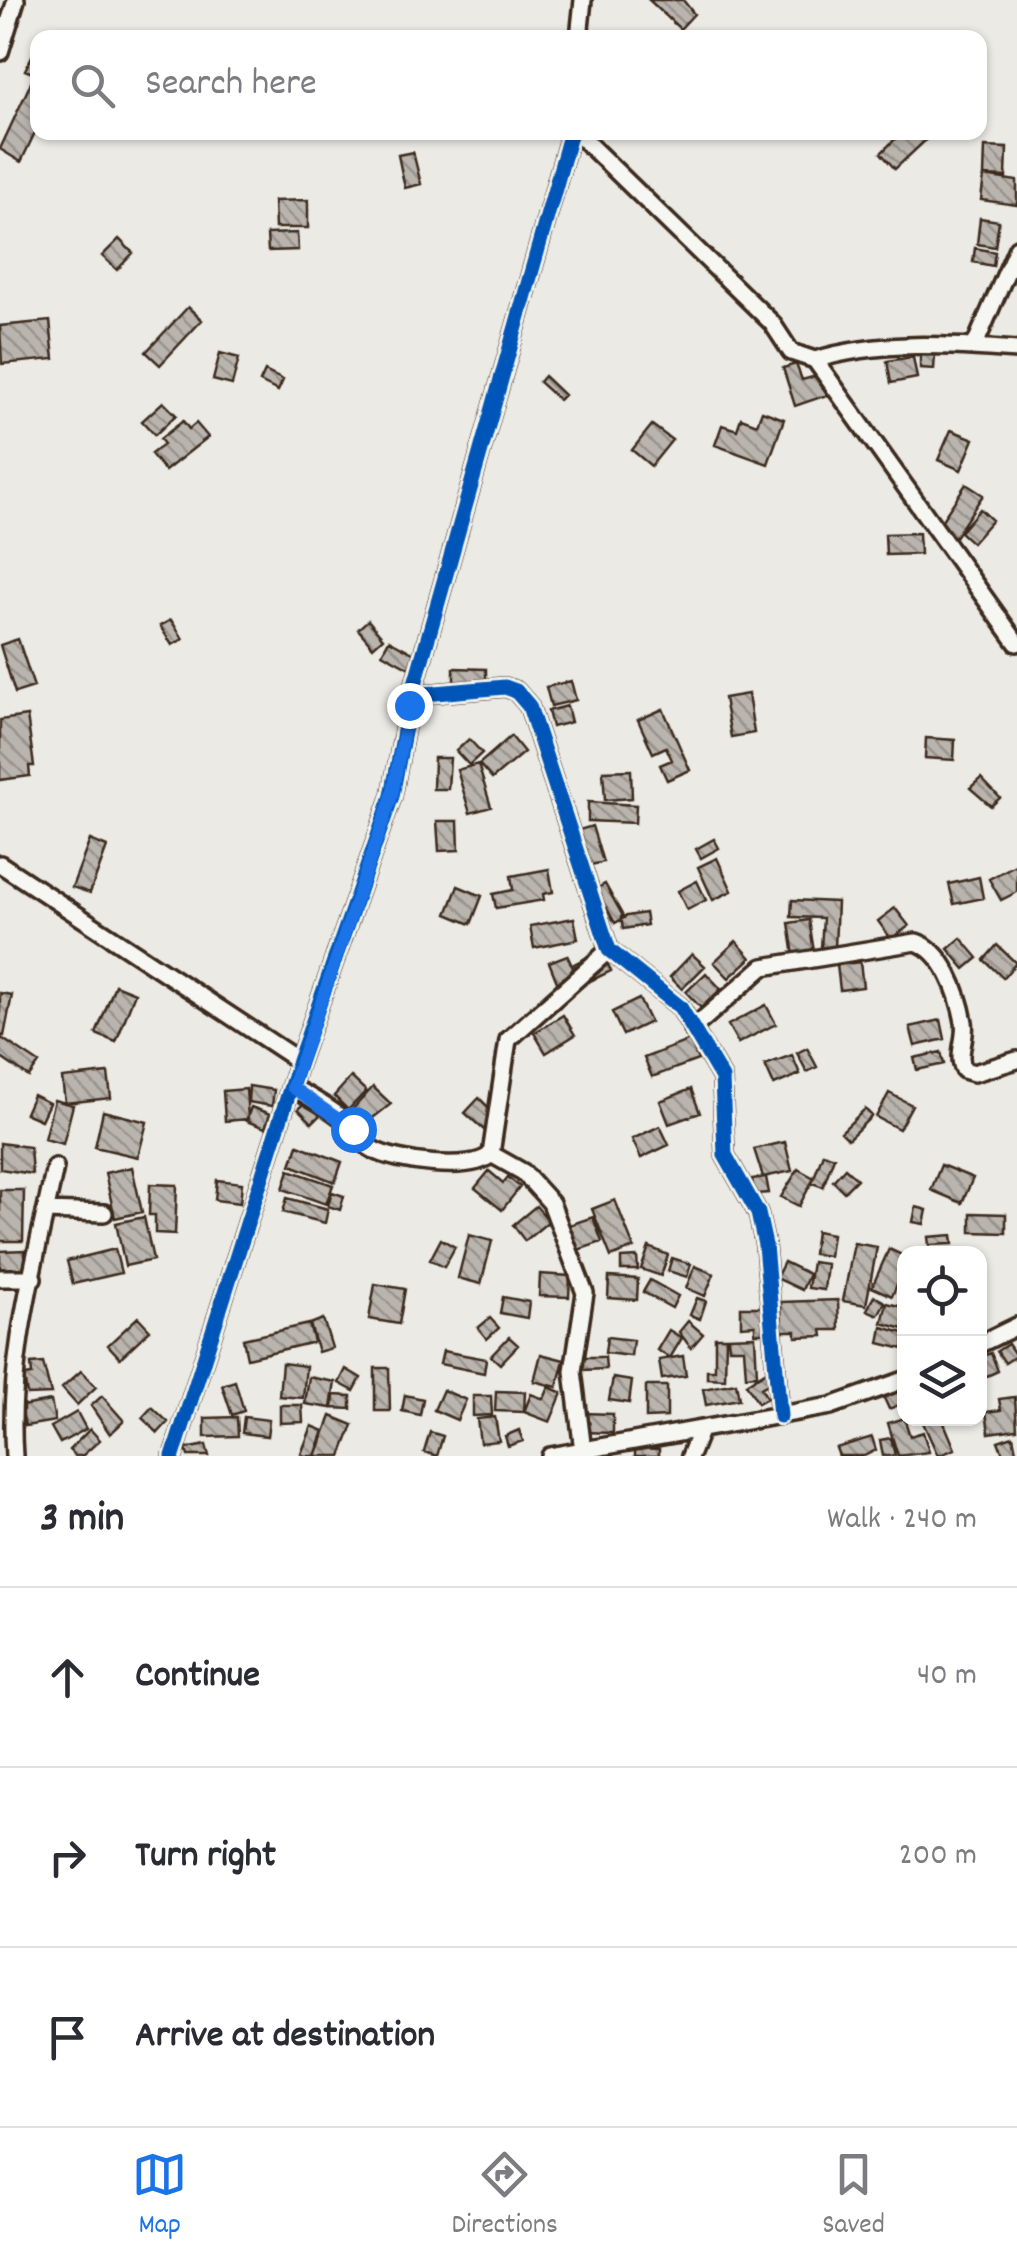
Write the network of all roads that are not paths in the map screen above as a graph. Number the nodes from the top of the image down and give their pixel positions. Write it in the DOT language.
graph roads {
  1 [pos="16,0"];
  2 [pos="583,0"];
  3 [pos="580,30"];
  4 [pos="0,52"];
  5 [pos="571,140"];
  6 [pos="581,140"];
  7 [pos="1017,248"];
  8 [pos="974,347"];
  9 [pos="1017,350"];
  10 [pos="815,360"];
  11 [pos="1017,643"];
  12 [pos="412,695"];
  13 [pos="0,864"];
  14 [pos="609,950"];
  15 [pos="692,1029"];
  16 [pos="1017,1060"];
  17 [pos="299,1062"];
  18 [pos="292,1087"];
  19 [pos="491,1154"];
  20 [pos="56,1167"];
  21 [pos="46,1211"];
  22 [pos="104,1213"];
  23 [pos="0,1278"];
  24 [pos="32,1278"];
  25 [pos="1017,1326"];
  26 [pos="987,1341"];
  27 [pos="7,1365"];
  28 [pos="897,1382"];
  29 [pos="780,1416"];
  30 [pos="700,1431"];
  31 [pos="583,1450"];
  32 [pos="14,1456"];
  33 [pos="173,1456"];
  34 [pos="550,1456"];
  35 [pos="690,1456"];
  1 -- 4 [label="street"];
  2 -- 3 [label="street"];
  5 -- 12 [label="street"];
  6 -- 10 [label="street"];
  7 -- 8 [label="street"];
  8 -- 9 [label="street"];
  8 -- 10 [label="street"];
  10 -- 11 [label="street"];
  12 -- 14 [label="street"];
  12 -- 17 [label="street"];
  13 -- 17 [label="street"];
  14 -- 15 [label="street"];
  14 -- 19 [label="street"];
  15 -- 16 [label="street"];
  15 -- 29 [label="street"];
  17 -- 18 [label="street"];
  18 -- 19 [label="street"];
  18 -- 33 [label="street"];
  19 -- 31 [label="street"];
  20 -- 21 [label="street"];
  21 -- 22 [label="street"];
  21 -- 24 [label="street"];
  23 -- 24 [label="street"];
  24 -- 27 [label="street"];
  25 -- 26 [label="street"];
  27 -- 32 [label="street"];
  28 -- 29 [label="street"];
  29 -- 30 [label="street"];
  30 -- 31 [label="street"];
  30 -- 35 [label="street"];
  31 -- 34 [label="street"];
}
